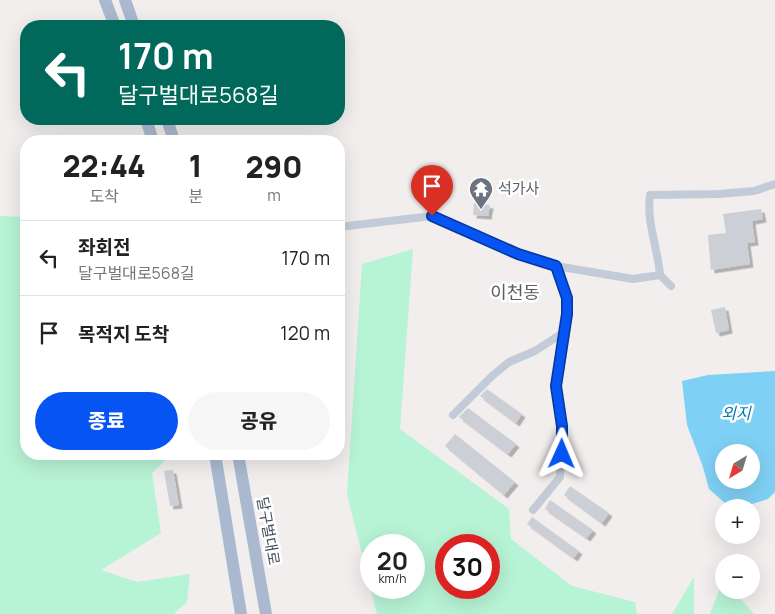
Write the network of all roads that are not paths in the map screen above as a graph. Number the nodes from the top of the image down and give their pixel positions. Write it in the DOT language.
graph roads {
  1 [pos="99,0"];
  2 [pos="105,0"];
  3 [pos="125,0"];
  4 [pos="110,20"];
  5 [pos="111,20"];
  6 [pos="132,20"];
  7 [pos="775,184"];
  8 [pos="345,226"];
  9 [pos="556,266"];
  10 [pos="660,275"];
  11 [pos="671,286"];
  12 [pos="564,332"];
  13 [pos="453,416"];
  14 [pos="216,460"];
  15 [pos="239,460"];
  16 [pos="533,510"];
  17 [pos="241,614"];
  18 [pos="266,614"];
  1 -- 4 [label="street"];
  2 -- 5 [label="main road"];
  3 -- 6 [label="main road"];
  7 -- 10 [label="street"];
  8 -- 9 [label="street"];
  9 -- 10 [label="street"];
  9 -- 12 [label="street"];
  10 -- 11 [label="street"];
  12 -- 13 [label="street"];
  12 -- 16 [label="street"];
  14 -- 17 [label="main road"];
  15 -- 18 [label="main road, 달구벌대로"];
}
